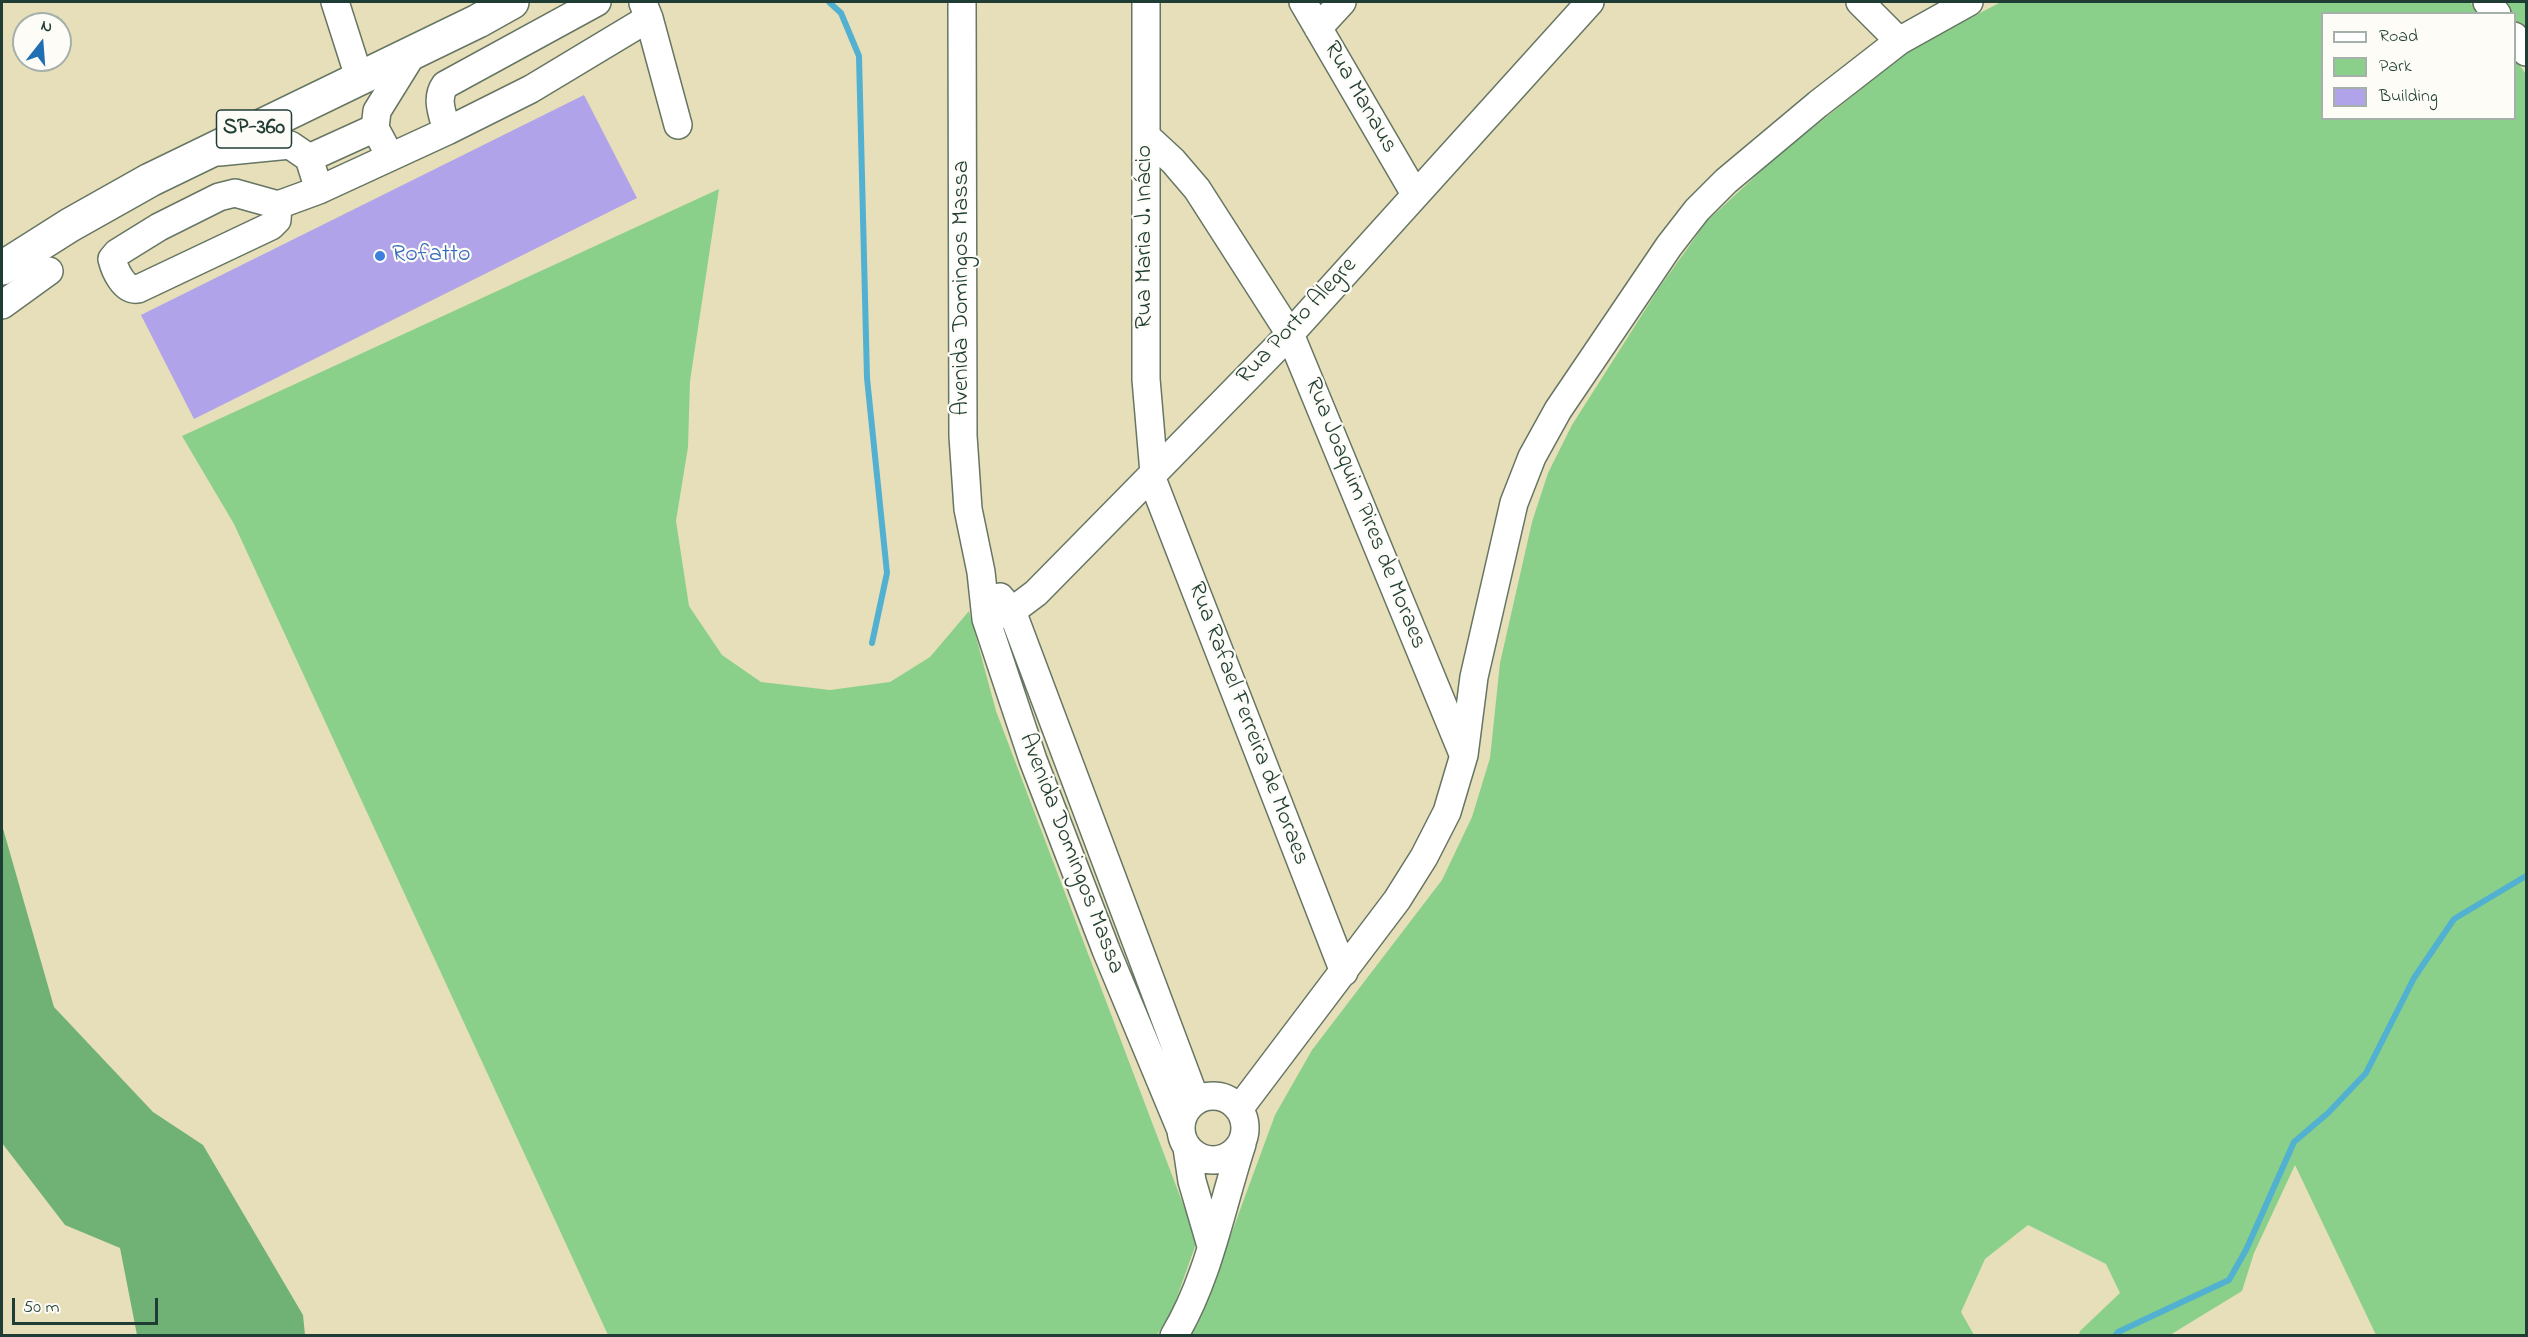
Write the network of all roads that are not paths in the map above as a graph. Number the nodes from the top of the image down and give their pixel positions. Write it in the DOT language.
graph roads {
  1 [pos="335,2"];
  2 [pos="512,2"];
  3 [pos="597,2"];
  4 [pos="962,2"];
  5 [pos="1146,2"];
  6 [pos="1303,2"];
  7 [pos="1342,2"];
  8 [pos="1590,2"];
  9 [pos="1860,2"];
  10 [pos="1969,2"];
  11 [pos="646,10"];
  12 [pos="1318,28"];
  13 [pos="2516,39"];
  14 [pos="1899,41"];
  15 [pos="2526,52"];
  16 [pos="413,53"];
  17 [pos="359,77"];
  18 [pos="678,125"];
  19 [pos="375,128"];
  20 [pos="447,131"];
  21 [pos="1146,136"];
  22 [pos="203,154"];
  23 [pos="390,156"];
  24 [pos="309,158"];
  25 [pos="319,190"];
  26 [pos="1415,194"];
  27 [pos="278,205"];
  28 [pos="2,268"];
  29 [pos="48,271"];
  30 [pos="2,305"];
  31 [pos="1290,334"];
  32 [pos="1153,475"];
  33 [pos="981,572"];
  34 [pos="1012,611"];
  35 [pos="986,619"];
  36 [pos="1464,755"];
  37 [pos="1344,972"];
  38 [pos="1196,1101"];
  39 [pos="1239,1109"];
  40 [pos="1184,1139"];
  41 [pos="1242,1144"];
  42 [pos="1212,1248"];
  43 [pos="1174,1335"];
  1 -- 17 [label="street"];
  2 -- 16 [label="main road, SP-360"];
  3 -- 20 [label="street"];
  4 -- 33 [label="street, Avenida Domingos Massa"];
  5 -- 21 [label="street, Rua Maria J. Inácio"];
  6 -- 12 [label="street, Rua Manaus"];
  7 -- 12 [label="street"];
  8 -- 26 [label="street, Rua Porto Alegre"];
  9 -- 14 [label="street"];
  10 -- 14 [label="street"];
  11 -- 18 [label="street"];
  11 -- 20 [label="street"];
  12 -- 26 [label="street, Rua Manaus"];
  13 -- 15 [label="street"];
  14 -- 36 [label="street"];
  16 -- 17 [label="main road, SP-360"];
  16 -- 19 [label="street"];
  17 -- 22 [label="main road, SP-360"];
  19 -- 23 [label="street"];
  19 -- 24 [label="street"];
  20 -- 23 [label="street"];
  21 -- 31 [label="street, Rua Joaquim Pires de Moraes"];
  21 -- 32 [label="street, Rua Maria J. Inácio"];
  22 -- 24 [label="street"];
  22 -- 28 [label="main road, SP-360"];
  23 -- 25 [label="street"];
  24 -- 25 [label="street"];
  25 -- 27 [label="street"];
  26 -- 31 [label="street, Rua Porto Alegre"];
  27 -- 27 [label="street"];
  29 -- 30 [label="street"];
  31 -- 32 [label="street, Rua Porto Alegre"];
  31 -- 36 [label="street, Rua Joaquim Pires de Moraes"];
  32 -- 34 [label="street, Rua Porto Alegre"];
  32 -- 37 [label="street, Rua Rafael Ferreira de Moraes"];
  33 -- 34 [label="street, Avenida Domingos Massa"];
  33 -- 35 [label="street, Avenida Domingos Massa"];
  34 -- 35 [label="street, Rua Porto Alegre"];
  34 -- 38 [label="street, Avenida Domingos Massa"];
  35 -- 40 [label="street, Avenida Domingos Massa"];
  36 -- 37 [label="street"];
  37 -- 39 [label="street"];
  38 -- 39 [label="street"];
  38 -- 40 [label="street"];
  39 -- 41 [label="street"];
  40 -- 41 [label="street"];
  40 -- 42 [label="street, Avenida Domingos Massa"];
  41 -- 42 [label="street"];
  42 -- 43 [label="street"];
}
